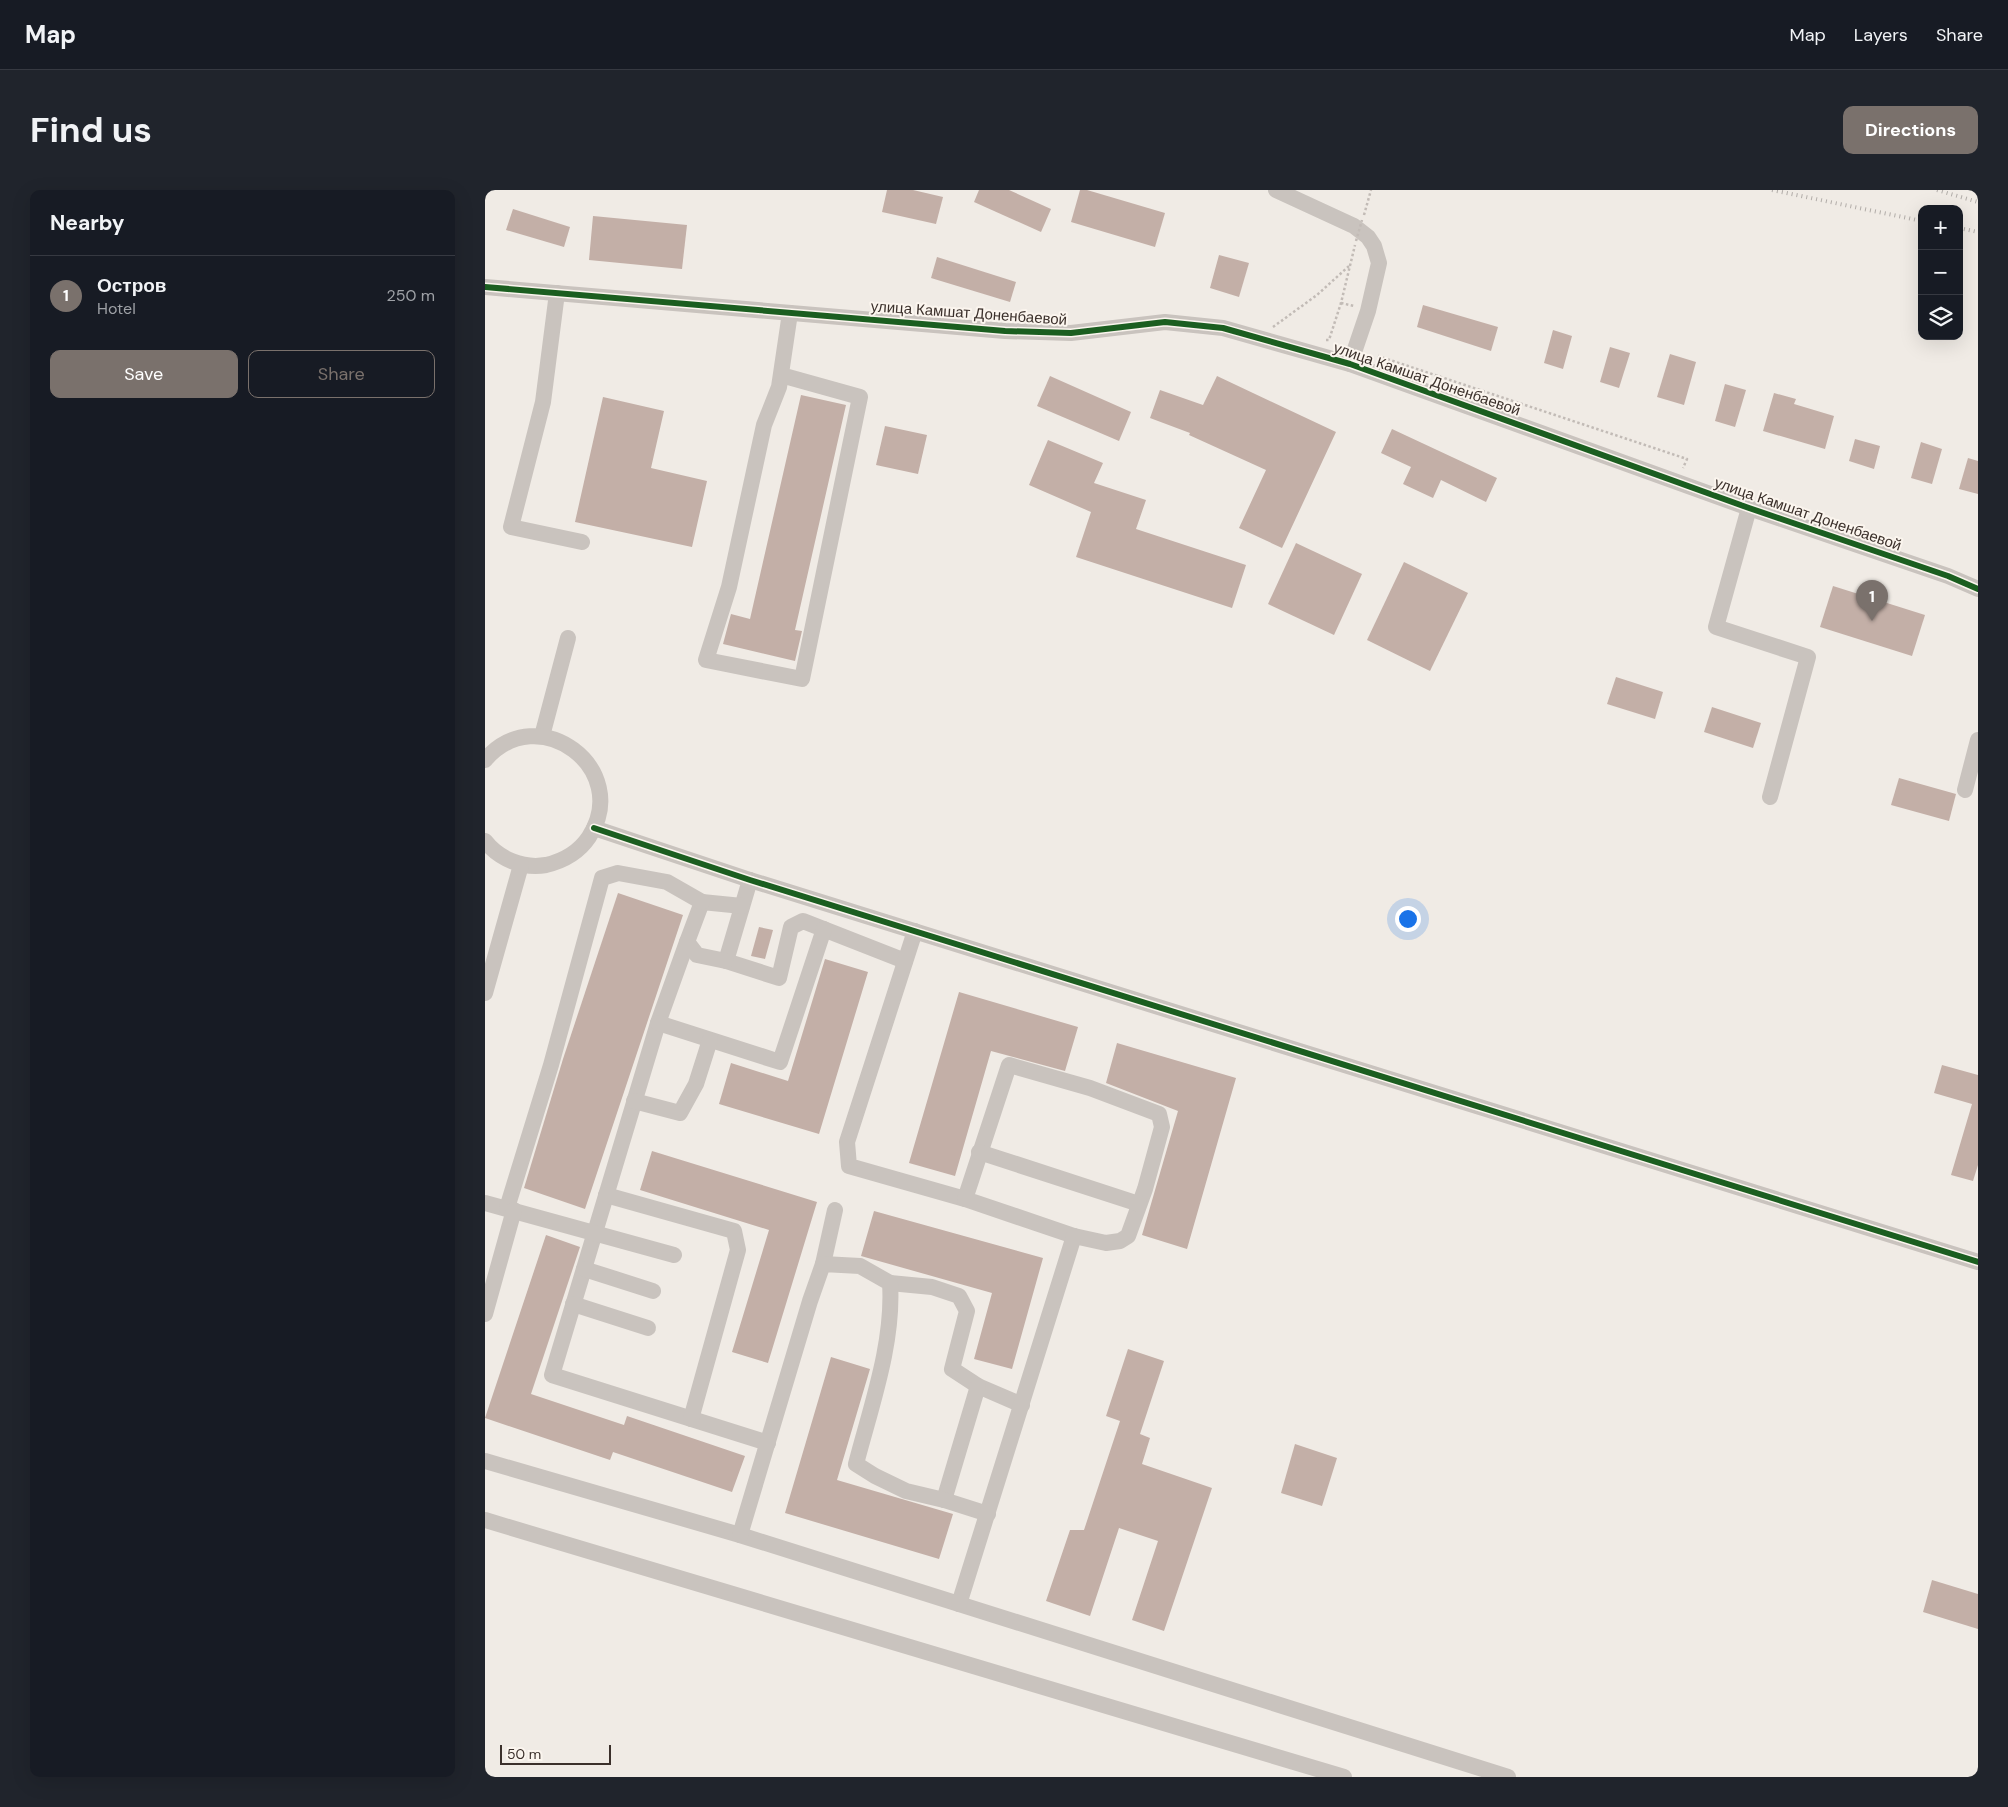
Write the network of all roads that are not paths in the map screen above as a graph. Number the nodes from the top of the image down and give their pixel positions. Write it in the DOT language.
graph roads {
  1 [pos="1276,190"];
  2 [pos="485,287"];
  3 [pos="557,293"];
  4 [pos="790,313"];
  5 [pos="1353,356"];
  6 [pos="780,381"];
  7 [pos="1749,508"];
  8 [pos="582,542"];
  9 [pos="1978,589"];
  10 [pos="568,638"];
  11 [pos="542,736"];
  12 [pos="1978,740"];
  13 [pos="485,760"];
  14 [pos="1965,790"];
  15 [pos="1770,797"];
  16 [pos="594,828"];
  17 [pos="485,842"];
  18 [pos="521,865"];
  19 [pos="750,880"];
  20 [pos="702,902"];
  21 [pos="742,906"];
  22 [pos="823,929"];
  23 [pos="915,931"];
  24 [pos="687,942"];
  25 [pos="726,961"];
  26 [pos="905,961"];
  27 [pos="779,978"];
  28 [pos="805,985"];
  29 [pos="485,993"];
  30 [pos="658,1023"];
  31 [pos="710,1040"];
  32 [pos="634,1101"];
  33 [pos="979,1152"];
  34 [pos="606,1195"];
  35 [pos="965,1199"];
  36 [pos="485,1204"];
  37 [pos="1139,1204"];
  38 [pos="511,1209"];
  39 [pos="835,1210"];
  40 [pos="595,1233"];
  41 [pos="1074,1236"];
  42 [pos="674,1255"];
  43 [pos="1978,1262"];
  44 [pos="823,1264"];
  45 [pos="584,1269"];
  46 [pos="890,1283"];
  47 [pos="653,1291"];
  48 [pos="573,1304"];
  49 [pos="485,1314"];
  50 [pos="648,1328"];
  51 [pos="978,1386"];
  52 [pos="1022,1405"];
  53 [pos="691,1419"];
  54 [pos="768,1443"];
  55 [pos="485,1460"];
  56 [pos="943,1500"];
  57 [pos="988,1514"];
  58 [pos="485,1520"];
  59 [pos="740,1535"];
  60 [pos="959,1604"];
  61 [pos="1344,1777"];
  62 [pos="1508,1777"];
  1 -- 5 [label="street"];
  2 -- 3 [label="street, улица Камшат Доненбаевой"];
  3 -- 4 [label="street, улица Камшат Доненбаевой"];
  3 -- 8 [label="street"];
  4 -- 5 [label="street, улица Камшат Доненбаевой"];
  4 -- 6 [label="street"];
  5 -- 7 [label="street, улица Камшат Доненбаевой"];
  6 -- 6 [label="street"];
  7 -- 9 [label="street, улица Камшат Доненбаевой"];
  7 -- 15 [label="street"];
  10 -- 11 [label="street"];
  11 -- 13 [label="street"];
  11 -- 16 [label="street"];
  12 -- 14 [label="street"];
  16 -- 18 [label="street"];
  16 -- 19 [label="street"];
  17 -- 18 [label="street"];
  18 -- 29 [label="street"];
  19 -- 21 [label="street"];
  19 -- 23 [label="street"];
  20 -- 21 [label="street"];
  20 -- 24 [label="street"];
  20 -- 38 [label="street"];
  21 -- 25 [label="street"];
  22 -- 26 [label="street"];
  22 -- 27 [label="street"];
  22 -- 28 [label="street"];
  23 -- 26 [label="street"];
  23 -- 43 [label="street"];
  24 -- 25 [label="street"];
  24 -- 30 [label="street"];
  25 -- 27 [label="street"];
  26 -- 35 [label="street"];
  27 -- 28 [label="street"];
  28 -- 31 [label="street"];
  30 -- 31 [label="street"];
  30 -- 32 [label="street"];
  31 -- 32 [label="street"];
  32 -- 34 [label="street"];
  33 -- 35 [label="street"];
  33 -- 37 [label="street"];
  33 -- 37 [label="street"];
  34 -- 40 [label="street"];
  34 -- 53 [label="street"];
  35 -- 41 [label="street"];
  36 -- 38 [label="street"];
  37 -- 41 [label="street"];
  38 -- 40 [label="street"];
  38 -- 49 [label="street"];
  39 -- 44 [label="street"];
  40 -- 42 [label="street"];
  40 -- 45 [label="street"];
  41 -- 52 [label="street"];
  44 -- 46 [label="street"];
  44 -- 54 [label="street"];
  45 -- 47 [label="street"];
  45 -- 48 [label="street"];
  46 -- 51 [label="street"];
  46 -- 56 [label="street"];
  48 -- 50 [label="street"];
  48 -- 53 [label="street"];
  51 -- 52 [label="street"];
  51 -- 56 [label="street"];
  52 -- 57 [label="street"];
  53 -- 54 [label="street"];
  54 -- 59 [label="street"];
  55 -- 59 [label="street"];
  56 -- 57 [label="street"];
  57 -- 60 [label="street"];
  58 -- 61 [label="street"];
  59 -- 60 [label="street"];
  60 -- 62 [label="street"];
}
